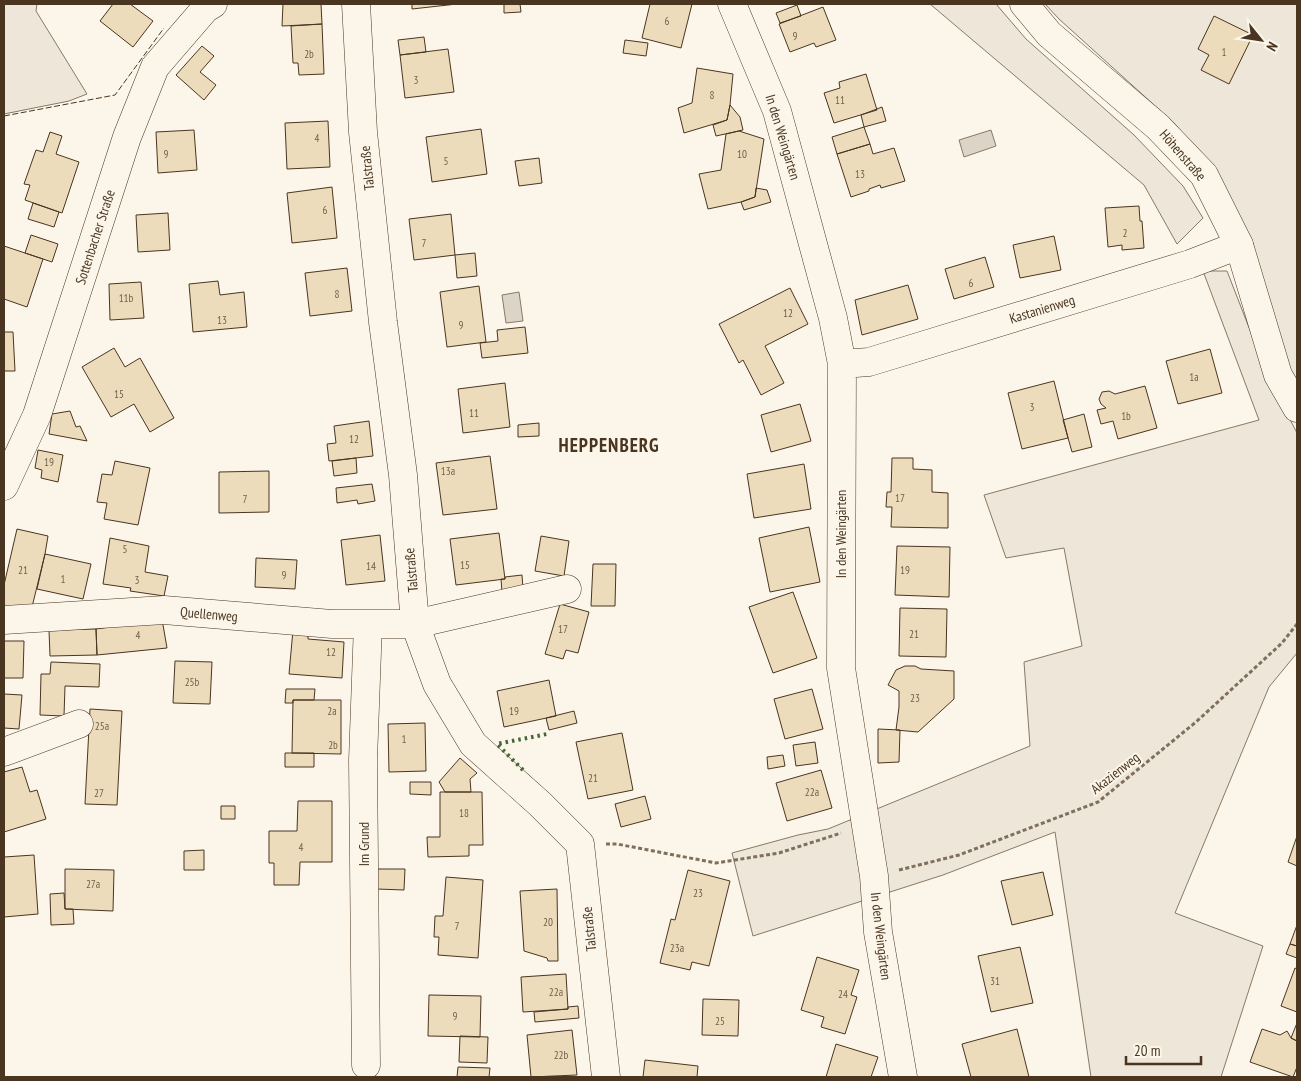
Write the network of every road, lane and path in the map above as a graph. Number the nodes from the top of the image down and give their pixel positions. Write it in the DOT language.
graph roads {
  1 [pos="213,4"];
  2 [pos="356,4"];
  3 [pos="732,4"];
  4 [pos="1024,4"];
  5 [pos="1239,245"];
  6 [pos="842,364"];
  7 [pos="1297,408"];
  8 [pos="4,486"];
  9 [pos="567,589"];
  10 [pos="4,620"];
  11 [pos="368,624"];
  12 [pos="415,624"];
  13 [pos="1297,624"];
  14 [pos="79,724"];
  15 [pos="4,752"];
  16 [pos="866,826"];
  17 [pos="580,844"];
  18 [pos="874,876"];
  19 [pos="366,1065"];
  20 [pos="606,1077"];
  21 [pos="904,1077"];
  1 -- 8 [label="street, Sottenbacher Straße"];
  2 -- 12 [label="street, Talstraße"];
  3 -- 6 [label="street, In den Weingärten"];
  4 -- 5 [label="street, Höhenstraße"];
  5 -- 6 [label="street, Kastanienweg"];
  5 -- 7 [label="street, Höhenstraße"];
  6 -- 16 [label="street, In den Weingärten"];
  9 -- 12 [label="street, Quellenweg"];
  10 -- 11 [label="street, Quellenweg"];
  11 -- 12 [label="street, Quellenweg"];
  11 -- 19 [label="street, Im Grund"];
  12 -- 17 [label="street, Talstraße"];
  13 -- 18 [label="path, Akazienweg"];
  14 -- 15 [label="street"];
  16 -- 17 [label="path"];
  16 -- 18 [label="street, In den Weingärten"];
  17 -- 20 [label="street, Talstraße"];
  18 -- 21 [label="street, In den Weingärten"];
}
